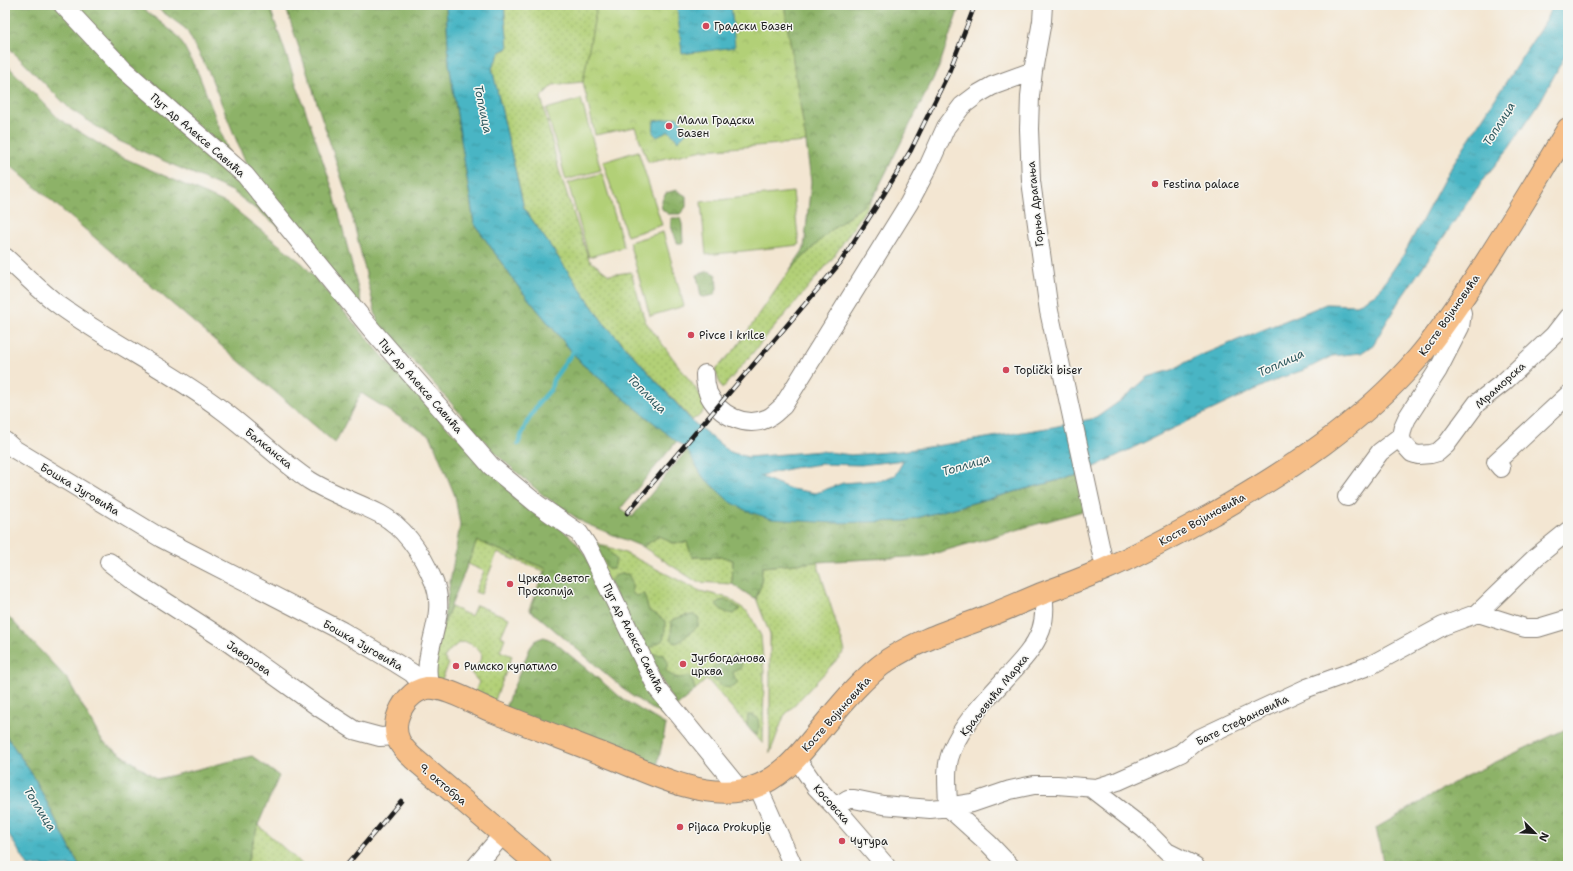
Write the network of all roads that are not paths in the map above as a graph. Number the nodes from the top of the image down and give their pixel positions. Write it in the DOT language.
graph roads {
  1 [pos="63,5"];
  2 [pos="1043,5"];
  3 [pos="1033,71"];
  4 [pos="1568,129"];
  5 [pos="5,257"];
  6 [pos="1459,303"];
  7 [pos="1568,317"];
  8 [pos="705,374"];
  9 [pos="1568,395"];
  10 [pos="1401,436"];
  11 [pos="5,441"];
  12 [pos="1501,468"];
  13 [pos="1347,497"];
  14 [pos="1568,531"];
  15 [pos="109,562"];
  16 [pos="1105,569"];
  17 [pos="1043,593"];
  18 [pos="1478,613"];
  19 [pos="1568,619"];
  20 [pos="427,688"];
  21 [pos="396,736"];
  22 [pos="796,758"];
  23 [pos="1091,788"];
  24 [pos="749,789"];
  25 [pos="835,807"];
  26 [pos="948,807"];
  27 [pos="503,834"];
  28 [pos="476,866"];
  29 [pos="540,866"];
  30 [pos="793,866"];
  31 [pos="886,866"];
  32 [pos="1010,866"];
  33 [pos="1194,866"];
  1 -- 24 [label="street, Пут др Алексе Савића"];
  2 -- 3 [label="street, Горња Драгања"];
  3 -- 8 [label="street"];
  3 -- 16 [label="street, Горња Драгања"];
  4 -- 6 [label="main road, Косте Војиновића"];
  5 -- 20 [label="street, Балканска"];
  6 -- 10 [label="street"];
  6 -- 16 [label="main road, Косте Војиновића"];
  7 -- 10 [label="street, Мраморска"];
  9 -- 12 [label="street"];
  10 -- 13 [label="street"];
  11 -- 20 [label="street, Бошка Југовића"];
  14 -- 18 [label="street, Бате Стефановића"];
  15 -- 21 [label="street, Јаворова"];
  16 -- 17 [label="main road, Косте Војиновића"];
  17 -- 22 [label="main road, Косте Војиновића"];
  17 -- 26 [label="street, Краљевића Марка"];
  18 -- 19 [label="street"];
  18 -- 23 [label="street, Бате Стефановића"];
  20 -- 21 [label="main road"];
  20 -- 24 [label="main road"];
  21 -- 27 [label="main road, 9. октобра"];
  22 -- 24 [label="main road, Косте Војиновића"];
  22 -- 25 [label="street, Косовска"];
  23 -- 26 [label="street, Бате Стефановића"];
  23 -- 33 [label="street"];
  24 -- 30 [label="street, Пут др Алексе Савића"];
  25 -- 26 [label="street, Бате Стефановића"];
  25 -- 31 [label="street, Косовска"];
  26 -- 32 [label="street"];
  27 -- 28 [label="street"];
  27 -- 29 [label="main road, 9. октобра"];
}
